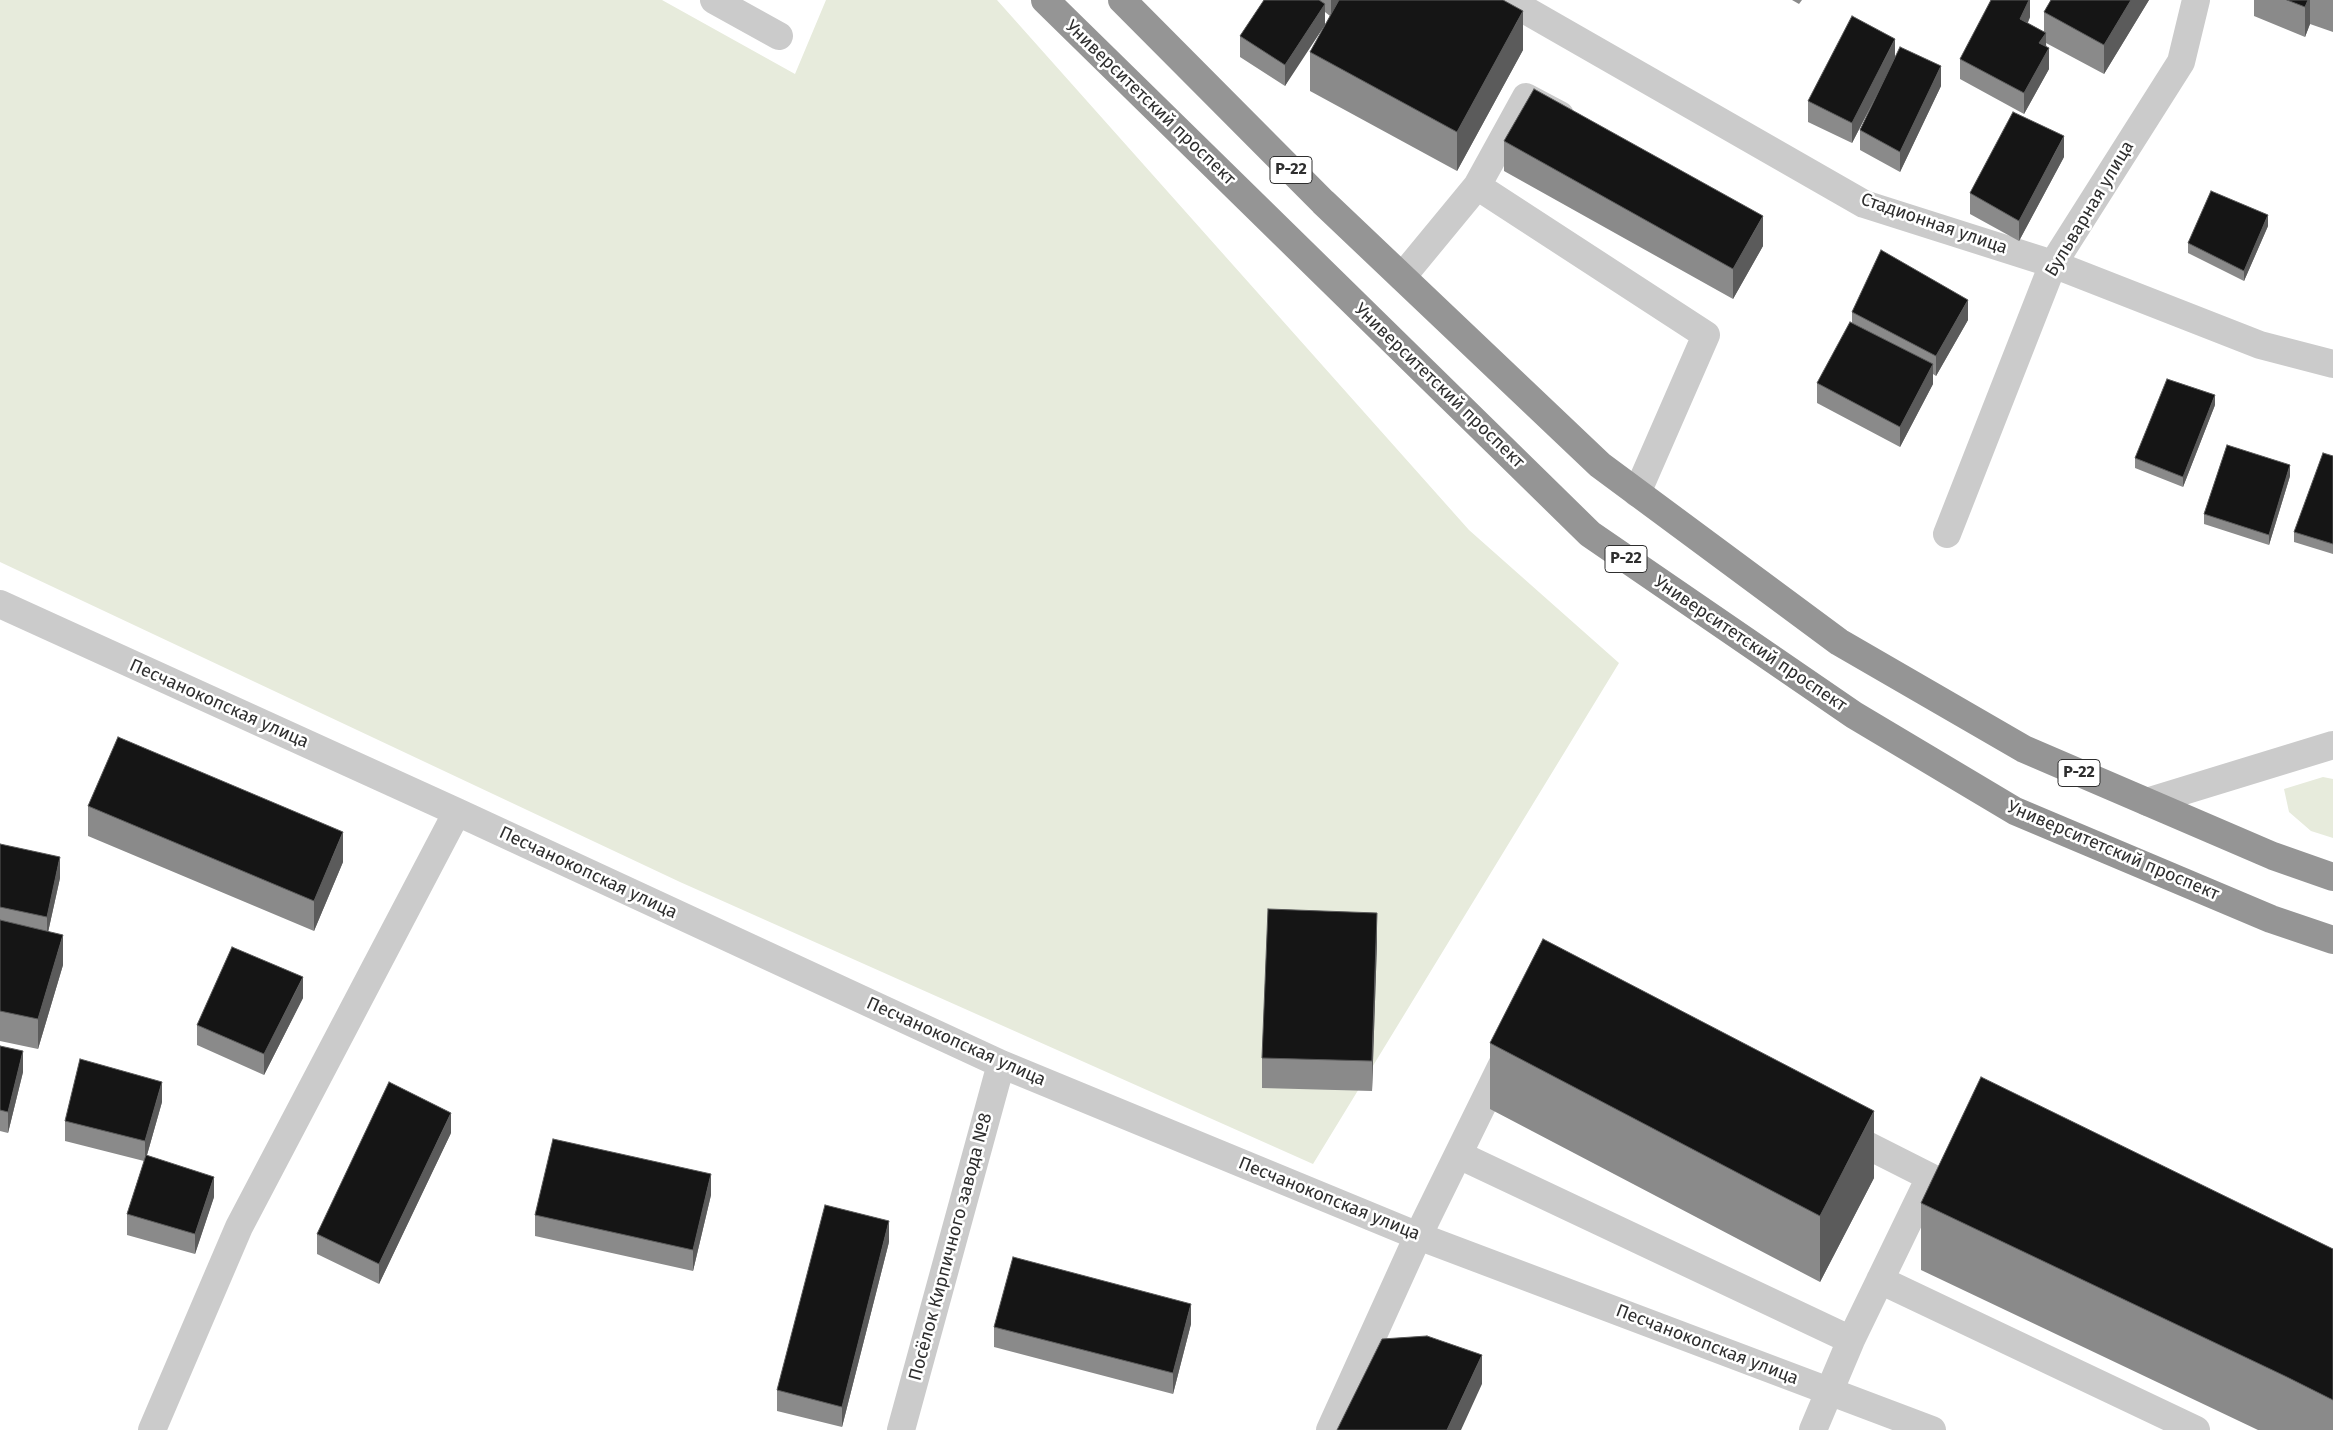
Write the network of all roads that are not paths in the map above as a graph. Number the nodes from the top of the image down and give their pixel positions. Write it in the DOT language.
graph roads {
  1 [pos="714,0"];
  2 [pos="1045,0"];
  3 [pos="1122,0"];
  4 [pos="1508,0"];
  5 [pos="2196,0"];
  6 [pos="779,36"];
  7 [pos="1578,125"];
  8 [pos="1478,186"];
  9 [pos="2053,264"];
  10 [pos="1402,277"];
  11 [pos="2333,364"];
  12 [pos="1637,493"];
  13 [pos="1947,534"];
  14 [pos="0,604"];
  15 [pos="2333,745"];
  16 [pos="2147,802"];
  17 [pos="457,812"];
  18 [pos="2333,877"];
  19 [pos="2333,940"];
  20 [pos="1514,1040"];
  21 [pos="1001,1064"];
  22 [pos="1816,1119"];
  23 [pos="1945,1153"];
  24 [pos="1459,1155"];
  25 [pos="1930,1177"];
  26 [pos="1418,1236"];
  27 [pos="1880,1280"];
  28 [pos="1851,1340"];
  29 [pos="1828,1391"];
  30 [pos="152,1430"];
  31 [pos="901,1430"];
  32 [pos="1330,1430"];
  33 [pos="1813,1430"];
  34 [pos="1932,1430"];
  35 [pos="2196,1430"];
  1 -- 6 [label="street"];
  2 -- 19 [label="highway, Университетский проспект / Р-22"];
  3 -- 10 [label="highway, Р-22"];
  4 -- 9 [label="street, Стадионная улица"];
  5 -- 9 [label="street, Бульварная улица"];
  7 -- 8 [label="street"];
  8 -- 10 [label="street"];
  8 -- 12 [label="street"];
  9 -- 11 [label="street, Стадионная улица"];
  9 -- 13 [label="street, Бульварная улица"];
  10 -- 12 [label="highway, Р-22"];
  12 -- 16 [label="highway, Р-22"];
  14 -- 17 [label="street, Песчанокопская улица"];
  15 -- 16 [label="street"];
  16 -- 18 [label="highway, Р-22"];
  17 -- 21 [label="street, Песчанокопская улица"];
  17 -- 30 [label="street"];
  20 -- 24 [label="street"];
  21 -- 26 [label="street, Песчанокопская улица"];
  21 -- 31 [label="street, Посёлок Кирпичного завода №8"];
  22 -- 25 [label="street"];
  23 -- 25 [label="street"];
  24 -- 26 [label="street"];
  24 -- 28 [label="street"];
  25 -- 27 [label="street"];
  26 -- 29 [label="street, Песчанокопская улица"];
  26 -- 32 [label="street"];
  27 -- 28 [label="street"];
  27 -- 35 [label="street"];
  28 -- 29 [label="street"];
  29 -- 33 [label="street"];
  29 -- 34 [label="street, Песчанокопская улица"];
}
